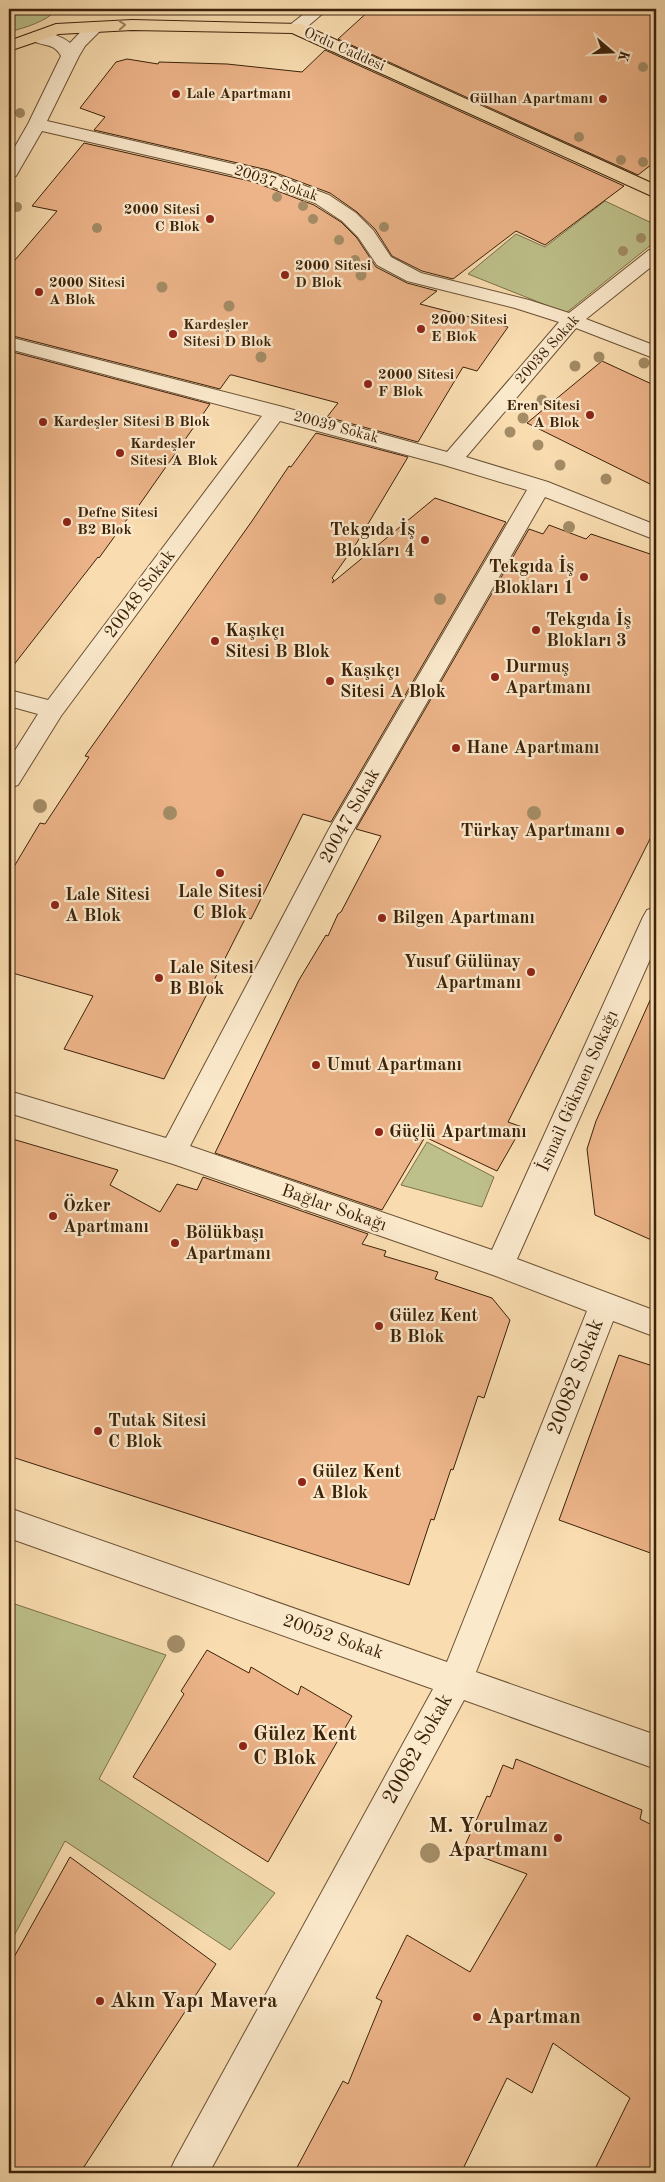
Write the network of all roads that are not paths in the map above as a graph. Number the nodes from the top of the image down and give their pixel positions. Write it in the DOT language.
graph roads {
  1 [pos="82,9"];
  2 [pos="320,9"];
  3 [pos="232,11"];
  4 [pos="95,27"];
  5 [pos="295,28"];
  6 [pos="56,29"];
  7 [pos="38,37"];
  8 [pos="9,46"];
  9 [pos="70,56"];
  10 [pos="37,124"];
  11 [pos="9,172"];
  12 [pos="656,192"];
  13 [pos="656,254"];
  14 [pos="572,320"];
  15 [pos="9,342"];
  16 [pos="656,353"];
  17 [pos="276,412"];
  18 [pos="452,460"];
  19 [pos="540,487"];
  20 [pos="656,533"];
  21 [pos="9,698"];
  22 [pos="53,710"];
  23 [pos="9,779"];
  24 [pos="656,917"];
  25 [pos="9,1102"];
  26 [pos="173,1152"];
  27 [pos="500,1265"];
  28 [pos="604,1305"];
  29 [pos="656,1324"];
  30 [pos="9,1523"];
  31 [pos="456,1681"];
  32 [pos="656,1752"];
  33 [pos="188,2173"];
  1 -- 6 [label="main road"];
  2 -- 5 [label="street"];
  3 -- 5 [label="main road"];
  4 -- 5 [label="main road, Ordu Caddesi, one-way"];
  4 -- 6 [label="main road, Ordu Caddesi"];
  4 -- 9 [label="street"];
  5 -- 12 [label="main road, Ordu Caddesi"];
  6 -- 7 [label="main road, Ordu Caddesi"];
  7 -- 8 [label="main road, Ordu Caddesi"];
  7 -- 9 [label="street"];
  9 -- 10 [label="street"];
  10 -- 11 [label="street"];
  10 -- 14 [label="street, 20037 Sokak"];
  13 -- 14 [label="street, 20038 Sokak"];
  14 -- 16 [label="street, 20037 Sokak"];
  14 -- 18 [label="street, 20038 Sokak"];
  15 -- 17 [label="street, 20039 Sokak"];
  17 -- 18 [label="street, 20039 Sokak"];
  17 -- 22 [label="street, 20048 Sokak"];
  18 -- 19 [label="street, 20039 Sokak"];
  19 -- 20 [label="street, 20039 Sokak"];
  19 -- 26 [label="street, 20047 Sokak"];
  21 -- 22 [label="street"];
  22 -- 23 [label="street, 20048 Sokak"];
  24 -- 27 [label="street, İsmail Gökmen Sokağı"];
  25 -- 26 [label="street, Bağlar Sokağı"];
  26 -- 27 [label="street, Bağlar Sokağı"];
  27 -- 28 [label="street, Bağlar Sokağı"];
  28 -- 29 [label="street, Bağlar Sokağı"];
  28 -- 31 [label="street, 20082 Sokak"];
  30 -- 31 [label="street, 20052 Sokak"];
  31 -- 32 [label="street, 20052 Sokak"];
  31 -- 33 [label="street, 20082 Sokak"];
}
